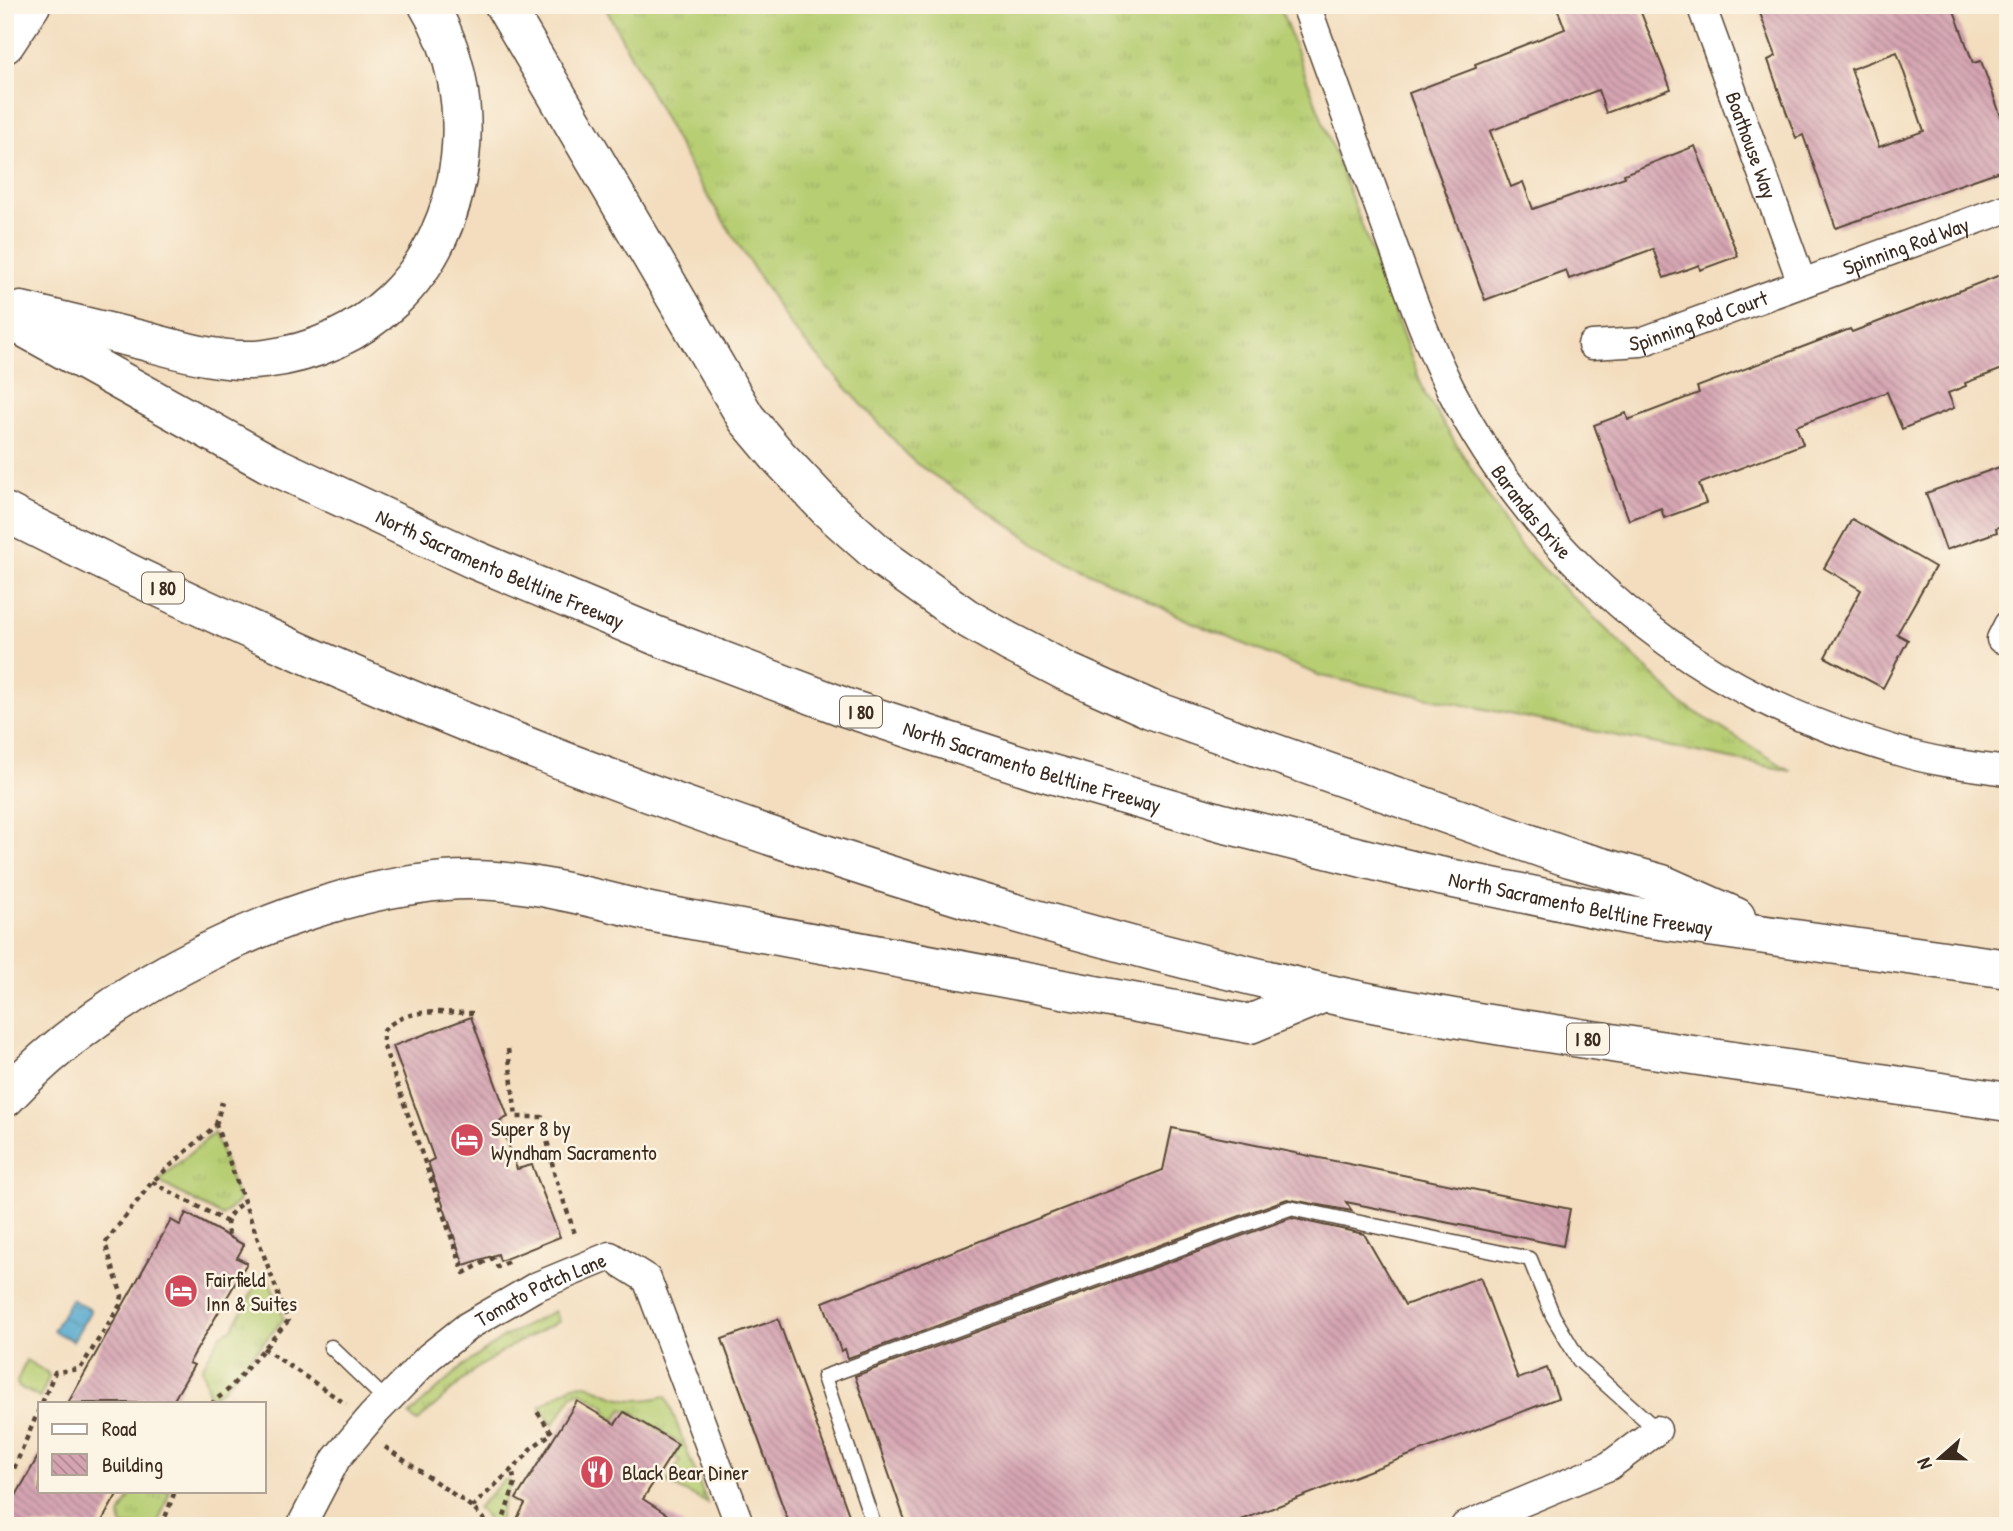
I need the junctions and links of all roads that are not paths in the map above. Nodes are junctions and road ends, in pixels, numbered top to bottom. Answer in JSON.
{"nodes":[{"id":1,"x":31,"y":5,"type":"edge"},
{"id":2,"x":428,"y":5,"type":"edge"},
{"id":3,"x":504,"y":5,"type":"edge"},
{"id":4,"x":1306,"y":5,"type":"edge"},
{"id":5,"x":1701,"y":5,"type":"edge"},
{"id":6,"x":5,"y":44,"type":"edge"},
{"id":7,"x":2008,"y":208,"type":"edge"},
{"id":8,"x":1802,"y":284,"type":"junction"},
{"id":9,"x":5,"y":308,"type":"edge"},
{"id":10,"x":5,"y":317,"type":"edge"},
{"id":11,"x":1592,"y":345,"type":"dead end"},
{"id":12,"x":6,"y":513,"type":"edge"},
{"id":13,"x":2008,"y":771,"type":"edge"},
{"id":14,"x":1777,"y":936,"type":"junction"},
{"id":15,"x":2008,"y":969,"type":"edge"},
{"id":16,"x":1324,"y":993,"type":"junction"},
{"id":17,"x":5,"y":1098,"type":"edge"},
{"id":18,"x":2008,"y":1102,"type":"edge"},
{"id":19,"x":331,"y":1347,"type":"dead end"},
{"id":20,"x":386,"y":1400,"type":"junction"},
{"id":21,"x":1657,"y":1430,"type":"joint"},
{"id":22,"x":301,"y":1526,"type":"edge"},
{"id":23,"x":740,"y":1526,"type":"edge"},
{"id":24,"x":874,"y":1526,"type":"edge"},
{"id":25,"x":1465,"y":1526,"type":"edge"}],
"edges":[{"from":1,"to":6,"type":"highway"},
{"from":2,"to":9,"type":"highway"},
{"from":3,"to":14,"type":"highway"},
{"from":4,"to":13,"type":"street","name":"Barandas Drive"},
{"from":5,"to":8,"type":"street","name":"Boathouse Way"},
{"from":7,"to":8,"type":"street","name":"Spinning Rod Way"},
{"from":8,"to":11,"type":"street","name":"Spinning Rod Court"},
{"from":10,"to":14,"type":"highway","name":"North Sacramento Beltline Freeway","number":"I 80"},
{"from":12,"to":16,"type":"highway","number":"I 80"},
{"from":14,"to":15,"type":"highway","name":"North Sacramento Beltline Freeway","number":"I 80"},
{"from":16,"to":17,"type":"highway"},
{"from":16,"to":18,"type":"highway","number":"I 80"},
{"from":19,"to":20,"type":"lane"},
{"from":20,"to":22,"type":"street","name":"Tomato Patch Lane"},
{"from":20,"to":23,"type":"street","name":"Tomato Patch Lane"},
{"from":21,"to":24,"type":"lane"},
{"from":21,"to":25,"type":"street"}]}
